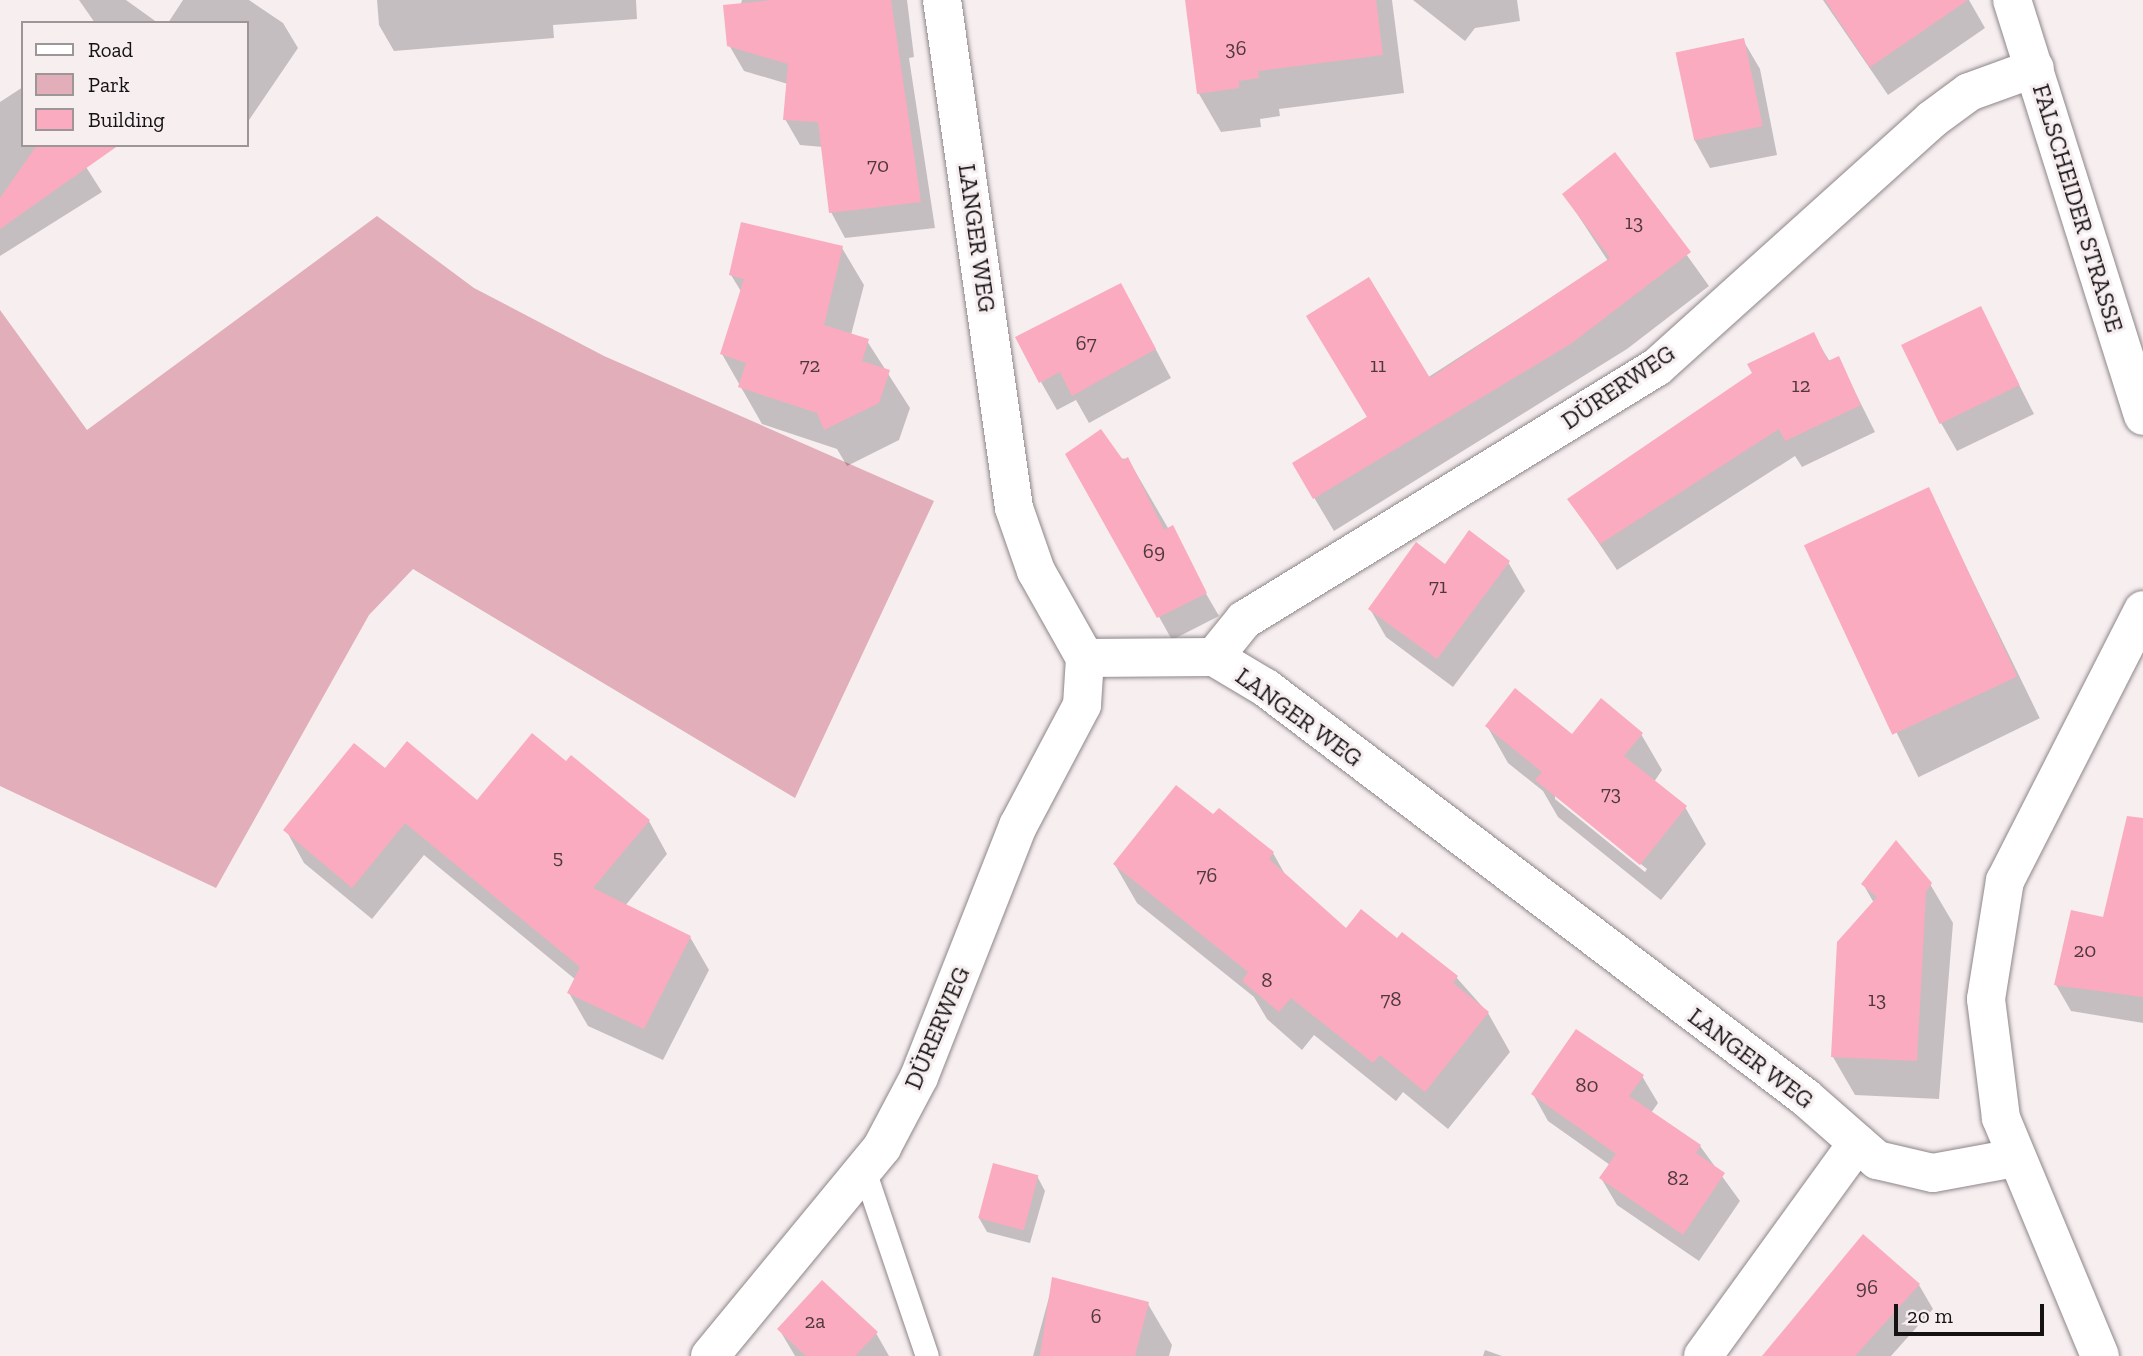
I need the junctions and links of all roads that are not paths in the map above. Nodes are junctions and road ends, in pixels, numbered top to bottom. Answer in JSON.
{"nodes":[{"id":1,"x":942,"y":0,"type":"edge"},
{"id":2,"x":2020,"y":1,"type":"edge"},
{"id":3,"x":2035,"y":68,"type":"junction"},
{"id":4,"x":2143,"y":416,"type":"edge"},
{"id":5,"x":2143,"y":610,"type":"edge"},
{"id":6,"x":1214,"y":657,"type":"junction"},
{"id":7,"x":1085,"y":658,"type":"junction"},
{"id":8,"x":1857,"y":1143,"type":"junction"},
{"id":9,"x":2015,"y":1158,"type":"junction"},
{"id":10,"x":865,"y":1172,"type":"junction"},
{"id":11,"x":710,"y":1356,"type":"edge"},
{"id":12,"x":928,"y":1356,"type":"edge"},
{"id":13,"x":1703,"y":1356,"type":"edge"},
{"id":14,"x":2100,"y":1356,"type":"edge"}],
"edges":[{"from":1,"to":7,"type":"street","name":"LANGER WEG"},
{"from":2,"to":3,"type":"street","name":"FALSCHEIDER STRASSE"},
{"from":3,"to":4,"type":"street","name":"FALSCHEIDER STRASSE"},
{"from":3,"to":6,"type":"street","name":"DÜRERWEG"},
{"from":5,"to":9,"type":"street"},
{"from":6,"to":7,"type":"street","name":"LANGER WEG"},
{"from":6,"to":8,"type":"street","name":"LANGER WEG"},
{"from":7,"to":10,"type":"street","name":"DÜRERWEG"},
{"from":8,"to":9,"type":"street","name":"LANGER WEG"},
{"from":8,"to":13,"type":"street"},
{"from":9,"to":14,"type":"street"},
{"from":10,"to":11,"type":"street","name":"DÜRERWEG"},
{"from":10,"to":12,"type":"lane"}]}
